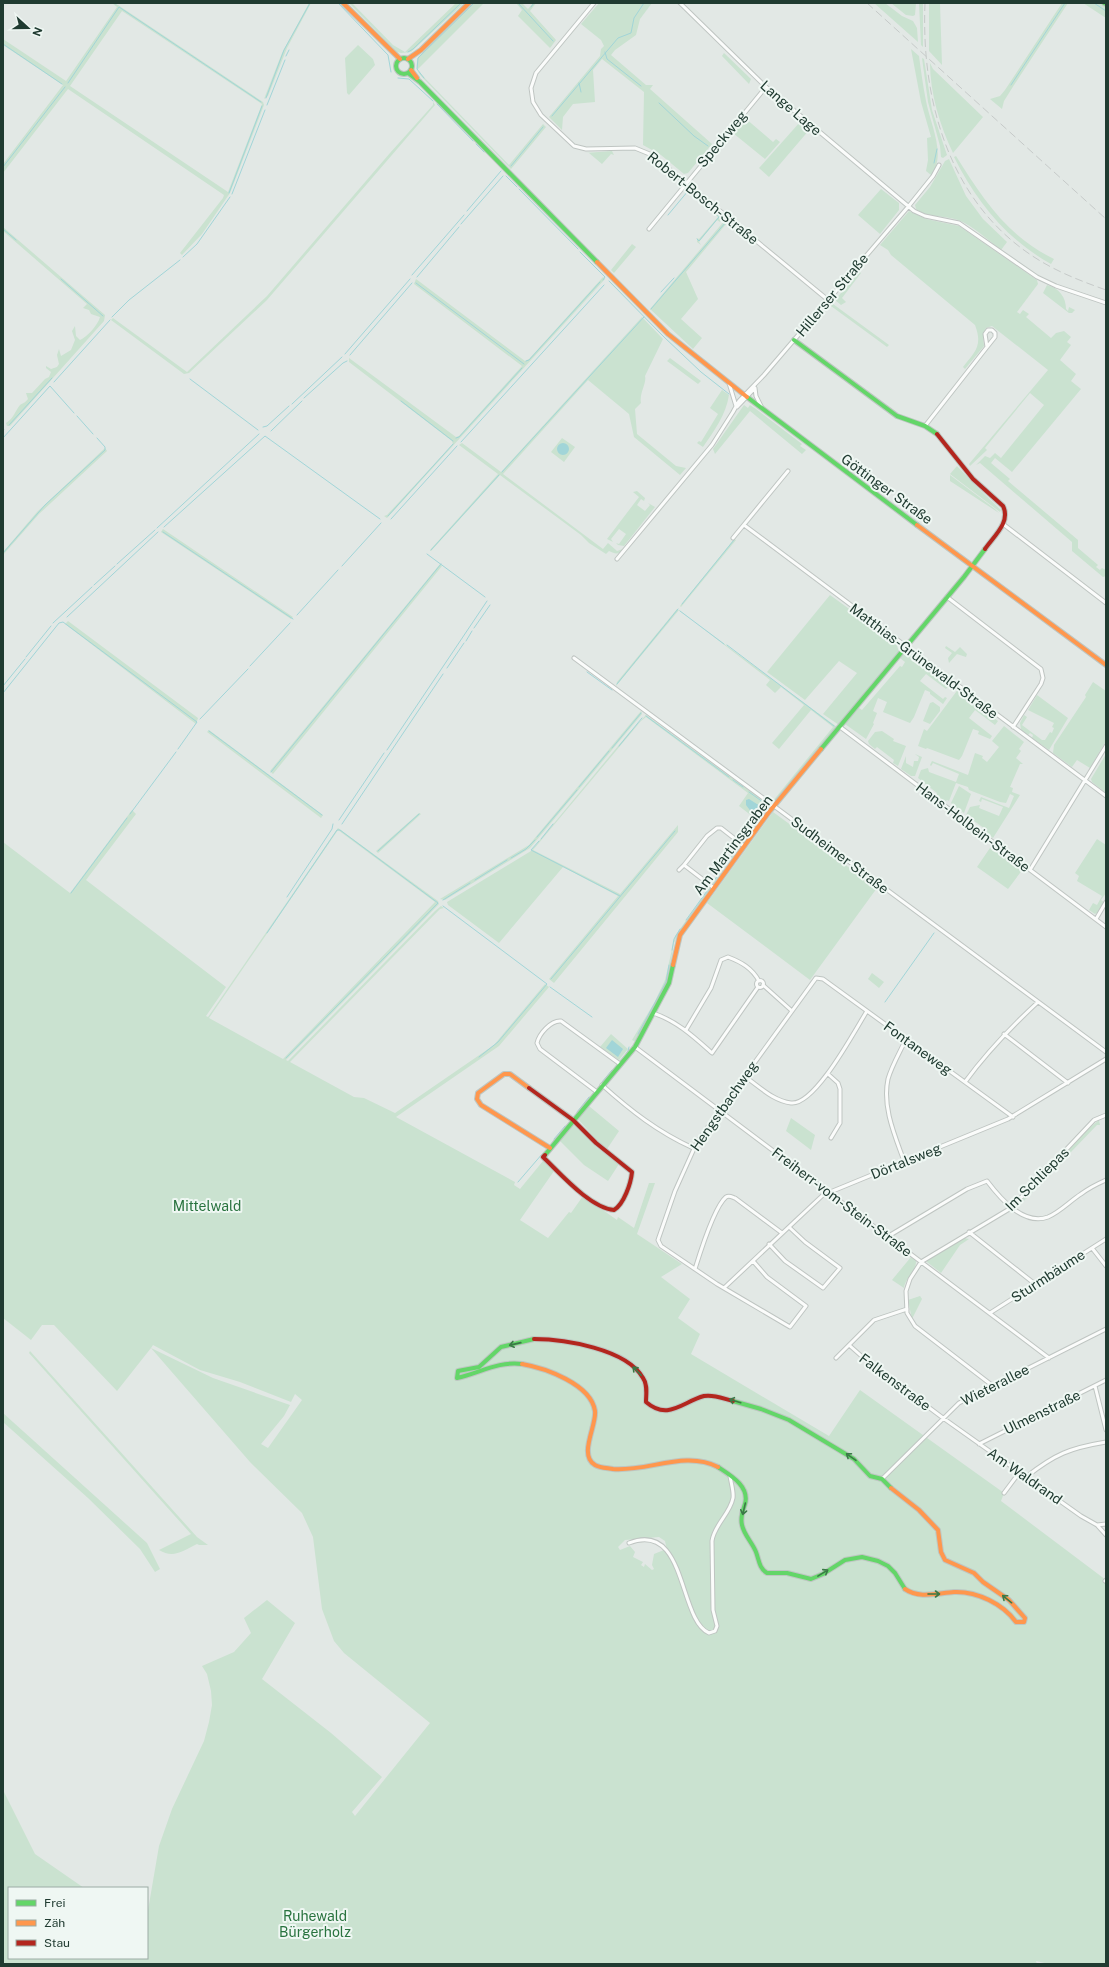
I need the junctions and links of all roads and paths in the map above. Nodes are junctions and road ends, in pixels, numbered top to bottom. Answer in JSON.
{"nodes":[{"id":1,"x":343,"y":3,"type":"edge"},
{"id":2,"x":469,"y":3,"type":"edge"},
{"id":3,"x":594,"y":3,"type":"edge"},
{"id":4,"x":680,"y":3,"type":"edge"},
{"id":5,"x":399,"y":60,"type":"junction"},
{"id":6,"x":410,"y":60,"type":"junction"},
{"id":7,"x":410,"y":71,"type":"junction"},
{"id":8,"x":766,"y":87,"type":"junction"},
{"id":9,"x":939,"y":166,"type":"dead end"},
{"id":10,"x":686,"y":182,"type":"junction"},
{"id":11,"x":908,"y":207,"type":"junction"},
{"id":12,"x":649,"y":229,"type":"dead end"},
{"id":13,"x":828,"y":300,"type":"junction"},
{"id":14,"x":1106,"y":302,"type":"edge"},
{"id":15,"x":794,"y":340,"type":"junction"},
{"id":16,"x":988,"y":347,"type":"junction"},
{"id":17,"x":729,"y":383,"type":"junction"},
{"id":18,"x":757,"y":383,"type":"junction"},
{"id":19,"x":755,"y":388,"type":"junction"},
{"id":20,"x":746,"y":396,"type":"junction"},
{"id":21,"x":736,"y":406,"type":"junction"},
{"id":22,"x":762,"y":407,"type":"junction"},
{"id":23,"x":733,"y":412,"type":"junction"},
{"id":24,"x":925,"y":426,"type":"junction"},
{"id":25,"x":788,"y":471,"type":"dead end"},
{"id":26,"x":1003,"y":524,"type":"junction"},
{"id":27,"x":744,"y":525,"type":"junction"},
{"id":28,"x":733,"y":538,"type":"dead end"},
{"id":29,"x":617,"y":559,"type":"dead end"},
{"id":30,"x":972,"y":565,"type":"junction"},
{"id":31,"x":947,"y":597,"type":"junction"},
{"id":32,"x":1106,"y":603,"type":"edge"},
{"id":33,"x":906,"y":647,"type":"junction"},
{"id":34,"x":574,"y":658,"type":"dead end"},
{"id":35,"x":1106,"y":665,"type":"edge"},
{"id":36,"x":840,"y":727,"type":"junction"},
{"id":37,"x":1013,"y":727,"type":"junction"},
{"id":38,"x":1106,"y":746,"type":"edge"},
{"id":39,"x":1085,"y":781,"type":"junction"},
{"id":40,"x":1106,"y":796,"type":"edge"},
{"id":41,"x":775,"y":807,"type":"junction"},
{"id":42,"x":744,"y":846,"type":"junction"},
{"id":43,"x":684,"y":865,"type":"junction"},
{"id":44,"x":679,"y":870,"type":"dead end"},
{"id":45,"x":1030,"y":870,"type":"junction"},
{"id":46,"x":714,"y":888,"type":"junction"},
{"id":47,"x":1106,"y":902,"type":"edge"},
{"id":48,"x":1096,"y":920,"type":"junction"},
{"id":49,"x":1106,"y":927,"type":"edge"},
{"id":50,"x":823,"y":979,"type":"joint"},
{"id":51,"x":759,"y":981,"type":"junction"},
{"id":52,"x":763,"y":985,"type":"junction"},
{"id":53,"x":758,"y":987,"type":"junction"},
{"id":54,"x":1038,"y":1002,"type":"junction"},
{"id":55,"x":792,"y":1011,"type":"junction"},
{"id":56,"x":867,"y":1011,"type":"junction"},
{"id":57,"x":653,"y":1013,"type":"junction"},
{"id":58,"x":686,"y":1030,"type":"junction"},
{"id":59,"x":1004,"y":1034,"type":"junction"},
{"id":60,"x":906,"y":1039,"type":"junction"},
{"id":61,"x":635,"y":1047,"type":"junction"},
{"id":62,"x":1106,"y":1052,"type":"edge"},
{"id":63,"x":1106,"y":1059,"type":"edge"},
{"id":64,"x":620,"y":1064,"type":"junction"},
{"id":65,"x":828,"y":1074,"type":"junction"},
{"id":66,"x":744,"y":1076,"type":"junction"},
{"id":67,"x":965,"y":1082,"type":"junction"},
{"id":68,"x":1068,"y":1083,"type":"junction"},
{"id":69,"x":602,"y":1085,"type":"junction"},
{"id":70,"x":597,"y":1092,"type":"junction"},
{"id":71,"x":719,"y":1110,"type":"junction"},
{"id":72,"x":1106,"y":1115,"type":"edge"},
{"id":73,"x":1013,"y":1117,"type":"junction"},
{"id":74,"x":573,"y":1120,"type":"junction"},
{"id":75,"x":831,"y":1138,"type":"dead end"},
{"id":76,"x":550,"y":1148,"type":"junction"},
{"id":77,"x":693,"y":1148,"type":"junction"},
{"id":78,"x":904,"y":1161,"type":"junction"},
{"id":79,"x":1106,"y":1180,"type":"edge"},
{"id":80,"x":828,"y":1192,"type":"junction"},
{"id":81,"x":1011,"y":1208,"type":"junction"},
{"id":82,"x":789,"y":1227,"type":"junction"},
{"id":83,"x":969,"y":1232,"type":"junction"},
{"id":84,"x":782,"y":1233,"type":"junction"},
{"id":85,"x":888,"y":1237,"type":"junction"},
{"id":86,"x":1106,"y":1239,"type":"edge"},
{"id":87,"x":770,"y":1244,"type":"junction"},
{"id":88,"x":1092,"y":1248,"type":"junction"},
{"id":89,"x":753,"y":1262,"type":"junction"},
{"id":90,"x":922,"y":1262,"type":"junction"},
{"id":91,"x":1106,"y":1266,"type":"edge"},
{"id":92,"x":695,"y":1268,"type":"junction"},
{"id":93,"x":1035,"y":1284,"type":"junction"},
{"id":94,"x":725,"y":1287,"type":"junction"},
{"id":95,"x":907,"y":1309,"type":"junction"},
{"id":96,"x":990,"y":1313,"type":"junction"},
{"id":97,"x":1106,"y":1329,"type":"edge"},
{"id":98,"x":849,"y":1345,"type":"junction"},
{"id":99,"x":836,"y":1358,"type":"dead end"},
{"id":100,"x":1049,"y":1358,"type":"junction"},
{"id":101,"x":1106,"y":1380,"type":"edge"},
{"id":102,"x":993,"y":1386,"type":"junction"},
{"id":103,"x":1095,"y":1386,"type":"junction"},
{"id":104,"x":943,"y":1418,"type":"junction"},
{"id":105,"x":1106,"y":1430,"type":"edge"},
{"id":106,"x":1106,"y":1442,"type":"edge"},
{"id":107,"x":979,"y":1444,"type":"junction"},
{"id":108,"x":1019,"y":1473,"type":"junction"},
{"id":109,"x":730,"y":1476,"type":"junction"},
{"id":110,"x":1026,"y":1477,"type":"junction"},
{"id":111,"x":882,"y":1479,"type":"junction"},
{"id":112,"x":1004,"y":1493,"type":"dead end"},
{"id":113,"x":1106,"y":1524,"type":"edge"},
{"id":114,"x":1097,"y":1525,"type":"junction"},
{"id":115,"x":1106,"y":1535,"type":"edge"},
{"id":116,"x":629,"y":1543,"type":"dead end"}],
"edges":[{"from":1,"to":5,"type":"street"},
{"from":2,"to":6,"type":"street"},
{"from":3,"to":10,"type":"street","name":"Robert-Bosch-Straße"},
{"from":4,"to":8,"type":"street","name":"Lange Lage"},
{"from":5,"to":6,"type":"street"},
{"from":5,"to":7,"type":"street"},
{"from":6,"to":7,"type":"street"},
{"from":7,"to":17,"type":"street","name":"Göttinger Straße"},
{"from":8,"to":10,"type":"street","name":"Speckweg"},
{"from":8,"to":11,"type":"street","name":"Lange Lage"},
{"from":9,"to":11,"type":"street","name":"Hillerser Straße"},
{"from":10,"to":12,"type":"street","name":"Speckweg"},
{"from":10,"to":13,"type":"street","name":"Robert-Bosch-Straße"},
{"from":11,"to":13,"type":"street","name":"Hillerser Straße"},
{"from":11,"to":14,"type":"street","name":"Lange Lage"},
{"from":13,"to":15,"type":"street","name":"Hillerser Straße"},
{"from":15,"to":18,"type":"street","name":"Hillerser Straße"},
{"from":15,"to":24,"type":"street"},
{"from":16,"to":16,"type":"street"},
{"from":16,"to":24,"type":"street"},
{"from":17,"to":20,"type":"street","name":"Göttinger Straße"},
{"from":17,"to":21,"type":"street"},
{"from":18,"to":19,"type":"street","name":"Hillerser Straße"},
{"from":18,"to":20,"type":"street","name":"Hillerser Straße"},
{"from":19,"to":20,"type":"street","name":"Hillerser Straße"},
{"from":19,"to":22,"type":"street"},
{"from":20,"to":21,"type":"street"},
{"from":20,"to":22,"type":"street","name":"Göttinger Straße"},
{"from":20,"to":23,"type":"street"},
{"from":21,"to":23,"type":"street"},
{"from":22,"to":30,"type":"street","name":"Göttinger Straße"},
{"from":23,"to":29,"type":"street"},
{"from":24,"to":26,"type":"street"},
{"from":25,"to":27,"type":"street"},
{"from":26,"to":30,"type":"street","name":"Am Martinsgraben"},
{"from":26,"to":32,"type":"street"},
{"from":27,"to":28,"type":"street"},
{"from":27,"to":33,"type":"street","name":"Matthias-Grünewald-Straße"},
{"from":30,"to":31,"type":"street","name":"Am Martinsgraben"},
{"from":30,"to":35,"type":"street","name":"Göttinger Straße"},
{"from":31,"to":33,"type":"street","name":"Am Martinsgraben"},
{"from":31,"to":37,"type":"street"},
{"from":33,"to":36,"type":"street","name":"Am Martinsgraben"},
{"from":33,"to":37,"type":"street","name":"Matthias-Grünewald-Straße"},
{"from":34,"to":41,"type":"street","name":"Sudheimer Straße"},
{"from":36,"to":41,"type":"street","name":"Am Martinsgraben"},
{"from":36,"to":45,"type":"street","name":"Hans-Holbein-Straße"},
{"from":37,"to":39,"type":"street","name":"Matthias-Grünewald-Straße"},
{"from":38,"to":39,"type":"street"},
{"from":39,"to":40,"type":"street","name":"Matthias-Grünewald-Straße"},
{"from":39,"to":45,"type":"street"},
{"from":41,"to":42,"type":"street","name":"Am Martinsgraben"},
{"from":41,"to":54,"type":"street","name":"Sudheimer Straße"},
{"from":42,"to":43,"type":"street"},
{"from":42,"to":46,"type":"street","name":"Am Martinsgraben"},
{"from":43,"to":44,"type":"street"},
{"from":43,"to":46,"type":"street"},
{"from":45,"to":48,"type":"street","name":"Hans-Holbein-Straße"},
{"from":46,"to":57,"type":"street","name":"Am Martinsgraben"},
{"from":47,"to":48,"type":"street"},
{"from":48,"to":49,"type":"street","name":"Hans-Holbein-Straße"},
{"from":50,"to":55,"type":"street","name":"Hengstbachweg"},
{"from":50,"to":56,"type":"street","name":"Fontaneweg"},
{"from":51,"to":52,"type":"street"},
{"from":51,"to":53,"type":"street"},
{"from":51,"to":58,"type":"street"},
{"from":52,"to":53,"type":"street"},
{"from":52,"to":55,"type":"street"},
{"from":53,"to":58,"type":"street"},
{"from":54,"to":59,"type":"street"},
{"from":54,"to":62,"type":"street","name":"Sudheimer Straße"},
{"from":55,"to":66,"type":"street","name":"Hengstbachweg"},
{"from":56,"to":60,"type":"street","name":"Fontaneweg"},
{"from":56,"to":65,"type":"street"},
{"from":57,"to":58,"type":"street"},
{"from":57,"to":61,"type":"street","name":"Am Martinsgraben"},
{"from":59,"to":67,"type":"street"},
{"from":59,"to":68,"type":"street"},
{"from":60,"to":67,"type":"street","name":"Fontaneweg"},
{"from":60,"to":78,"type":"street"},
{"from":61,"to":64,"type":"street","name":"Am Martinsgraben"},
{"from":61,"to":71,"type":"street","name":"Freiherr-vom-Stein-Straße"},
{"from":63,"to":68,"type":"street","name":"Dörtalsweg"},
{"from":64,"to":69,"type":"street","name":"Am Martinsgraben"},
{"from":64,"to":70,"type":"street"},
{"from":65,"to":66,"type":"street"},
{"from":65,"to":75,"type":"street"},
{"from":66,"to":71,"type":"street","name":"Hengstbachweg"},
{"from":67,"to":73,"type":"street","name":"Fontaneweg"},
{"from":68,"to":73,"type":"street","name":"Dörtalsweg"},
{"from":69,"to":70,"type":"street","name":"Am Martinsgraben"},
{"from":69,"to":77,"type":"street"},
{"from":70,"to":74,"type":"street","name":"Am Martinsgraben"},
{"from":71,"to":77,"type":"street","name":"Hengstbachweg"},
{"from":71,"to":80,"type":"street","name":"Freiherr-vom-Stein-Straße"},
{"from":72,"to":81,"type":"street","name":"Im Schliepas"},
{"from":73,"to":78,"type":"street","name":"Dörtalsweg"},
{"from":74,"to":76,"type":"street","name":"Am Martinsgraben"},
{"from":74,"to":76,"type":"street"},
{"from":74,"to":76,"type":"street","name":"Am Martinsgraben"},
{"from":77,"to":92,"type":"street","name":"Hengstbachweg"},
{"from":78,"to":80,"type":"street","name":"Dörtalsweg"},
{"from":79,"to":81,"type":"street"},
{"from":80,"to":82,"type":"street","name":"Dörtalsweg"},
{"from":80,"to":85,"type":"street","name":"Freiherr-vom-Stein-Straße"},
{"from":81,"to":83,"type":"street","name":"Im Schliepas"},
{"from":81,"to":85,"type":"street"},
{"from":82,"to":84,"type":"street","name":"Dörtalsweg"},
{"from":82,"to":87,"type":"street"},
{"from":83,"to":90,"type":"street","name":"Im Schliepas"},
{"from":83,"to":93,"type":"street"},
{"from":84,"to":87,"type":"street","name":"Dörtalsweg"},
{"from":84,"to":92,"type":"street"},
{"from":85,"to":90,"type":"street","name":"Freiherr-vom-Stein-Straße"},
{"from":86,"to":88,"type":"street","name":"Sturmbäume"},
{"from":87,"to":89,"type":"street","name":"Dörtalsweg"},
{"from":88,"to":91,"type":"street"},
{"from":88,"to":93,"type":"street","name":"Sturmbäume"},
{"from":89,"to":94,"type":"street","name":"Dörtalsweg"},
{"from":89,"to":94,"type":"street"},
{"from":90,"to":95,"type":"street"},
{"from":90,"to":96,"type":"street","name":"Freiherr-vom-Stein-Straße"},
{"from":92,"to":94,"type":"street"},
{"from":93,"to":96,"type":"street","name":"Sturmbäume"},
{"from":95,"to":98,"type":"street"},
{"from":95,"to":102,"type":"street"},
{"from":96,"to":100,"type":"street","name":"Freiherr-vom-Stein-Straße"},
{"from":97,"to":100,"type":"street","name":"Wieterallee"},
{"from":98,"to":99,"type":"street"},
{"from":98,"to":104,"type":"street","name":"Falkenstraße"},
{"from":100,"to":102,"type":"street","name":"Wieterallee"},
{"from":101,"to":103,"type":"street","name":"Ulmenstraße"},
{"from":102,"to":104,"type":"street","name":"Wieterallee"},
{"from":103,"to":105,"type":"street"},
{"from":103,"to":107,"type":"street","name":"Ulmenstraße"},
{"from":104,"to":107,"type":"street","name":"Am Waldrand"},
{"from":104,"to":111,"type":"street","name":"Wieterallee"},
{"from":106,"to":110,"type":"street"},
{"from":107,"to":108,"type":"street","name":"Am Waldrand"},
{"from":108,"to":110,"type":"street","name":"Am Waldrand"},
{"from":108,"to":112,"type":"street"},
{"from":109,"to":111,"type":"street","one_way":true},
{"from":111,"to":109,"type":"street","one_way":true},
{"from":109,"to":116,"type":"street"},
{"from":110,"to":114,"type":"street","name":"Am Waldrand"},
{"from":113,"to":114,"type":"street"},
{"from":114,"to":115,"type":"street","name":"Am Waldrand"}]}
